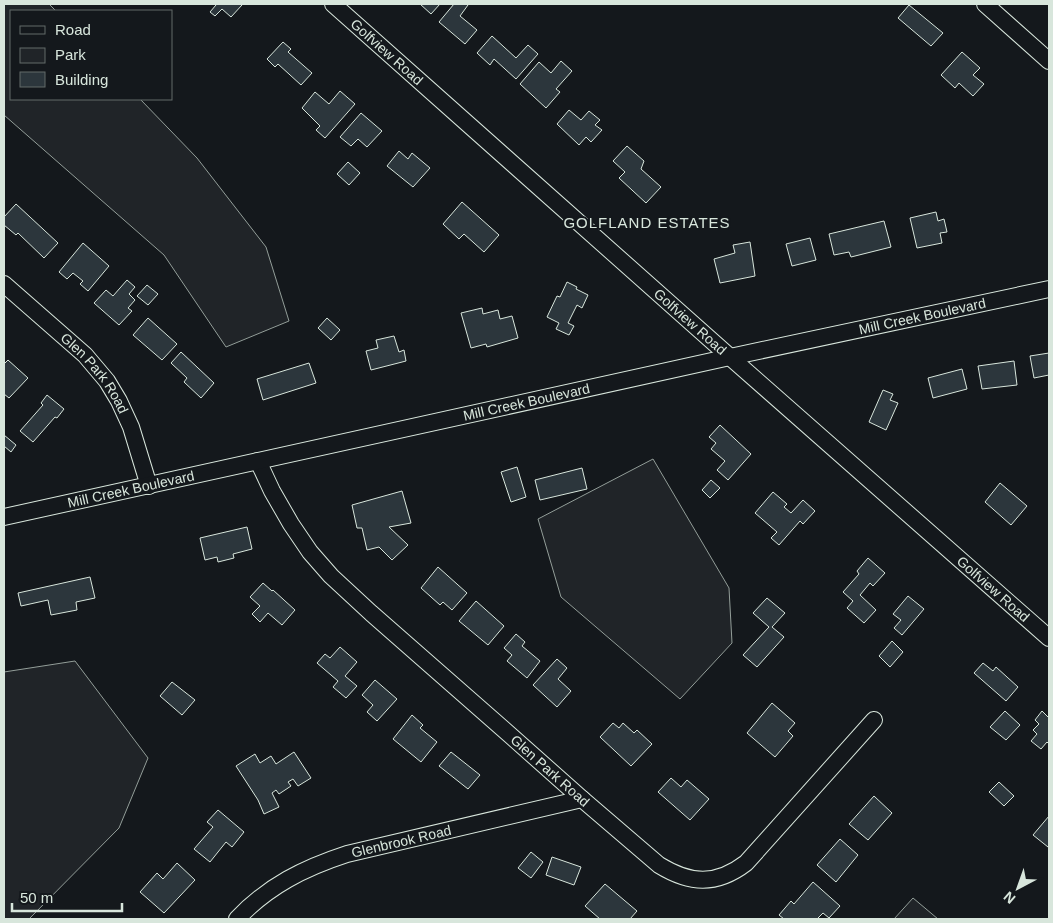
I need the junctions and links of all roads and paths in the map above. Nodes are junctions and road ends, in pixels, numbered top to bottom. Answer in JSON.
{"nodes":[{"id":1,"x":333,"y":4,"type":"edge"},
{"id":2,"x":985,"y":4,"type":"edge"},
{"id":3,"x":1049,"y":61,"type":"edge"},
{"id":4,"x":4,"y":284,"type":"edge"},
{"id":5,"x":1049,"y":289,"type":"edge"},
{"id":6,"x":730,"y":357,"type":"junction"},
{"id":7,"x":258,"y":461,"type":"junction"},
{"id":8,"x":149,"y":486,"type":"junction"},
{"id":9,"x":4,"y":517,"type":"edge"},
{"id":10,"x":1049,"y":638,"type":"edge"},
{"id":11,"x":874,"y":720,"type":"dead end"},
{"id":12,"x":582,"y":799,"type":"junction"},
{"id":13,"x":237,"y":919,"type":"edge"}],
"edges":[{"from":1,"to":6,"type":"street","name":"Golfview Road"},
{"from":2,"to":3,"type":"street"},
{"from":4,"to":8,"type":"street","name":"Glen Park Road"},
{"from":5,"to":6,"type":"street","name":"Mill Creek Boulevard"},
{"from":6,"to":7,"type":"street","name":"Mill Creek Boulevard"},
{"from":6,"to":10,"type":"street","name":"Golfview Road"},
{"from":7,"to":8,"type":"street","name":"Mill Creek Boulevard"},
{"from":7,"to":12,"type":"street","name":"Glen Park Road"},
{"from":8,"to":9,"type":"street","name":"Mill Creek Boulevard"},
{"from":11,"to":12,"type":"street","name":"Glen Park Road"},
{"from":12,"to":13,"type":"street","name":"Glenbrook Road"}]}
